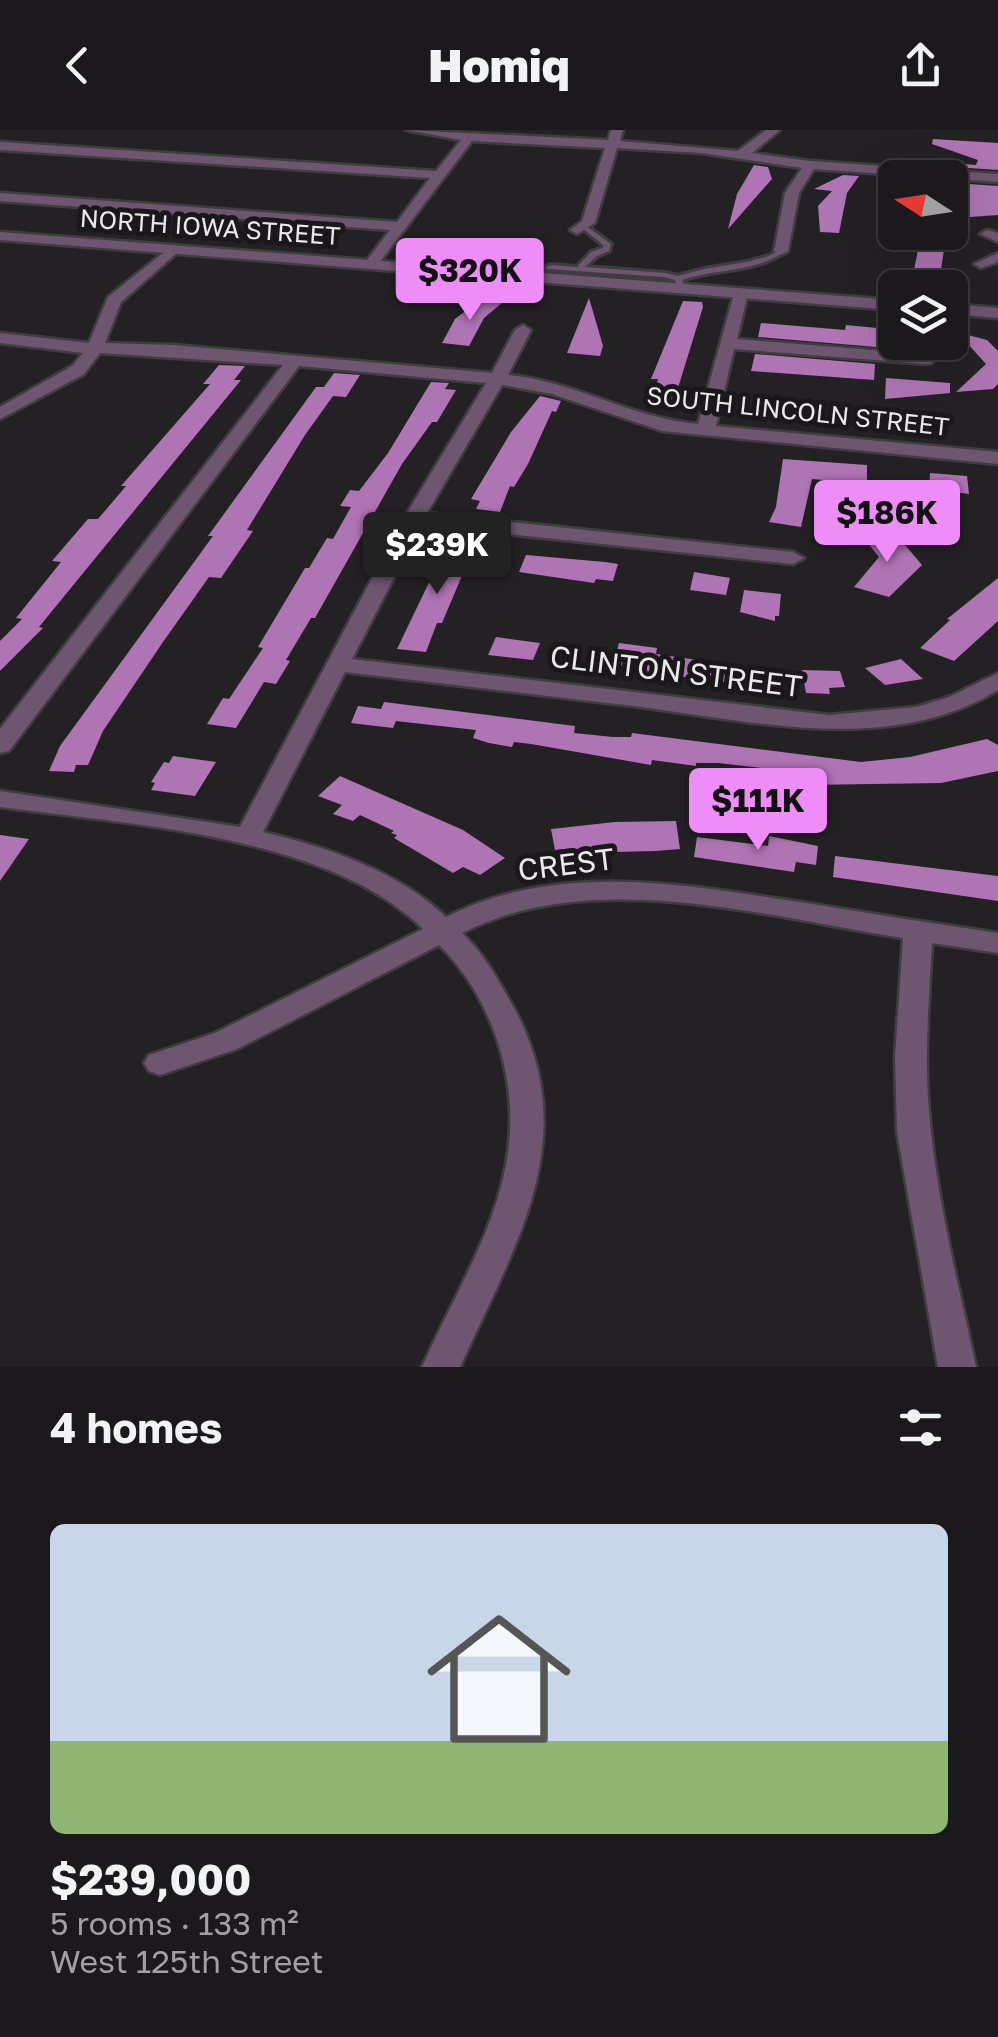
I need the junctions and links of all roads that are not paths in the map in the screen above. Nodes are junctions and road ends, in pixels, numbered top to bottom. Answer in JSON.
{"nodes":[{"id":1,"x":24,"y":130,"type":"edge"},
{"id":2,"x":412,"y":130,"type":"edge"},
{"id":3,"x":774,"y":130,"type":"edge"},
{"id":4,"x":469,"y":137,"type":"junction"},
{"id":5,"x":614,"y":137,"type":"edge"},
{"id":6,"x":0,"y":146,"type":"edge"},
{"id":7,"x":742,"y":154,"type":"junction"},
{"id":8,"x":810,"y":166,"type":"junction"},
{"id":9,"x":441,"y":175,"type":"junction"},
{"id":10,"x":998,"y":178,"type":"edge"},
{"id":11,"x":0,"y":196,"type":"edge"},
{"id":12,"x":400,"y":226,"type":"junction"},
{"id":13,"x":580,"y":228,"type":"joint"},
{"id":14,"x":0,"y":236,"type":"edge"},
{"id":15,"x":172,"y":249,"type":"junction"},
{"id":16,"x":781,"y":251,"type":"joint"},
{"id":17,"x":998,"y":257,"type":"edge"},
{"id":18,"x":372,"y":264,"type":"junction"},
{"id":19,"x":981,"y":264,"type":"dead end"},
{"id":20,"x":550,"y":267,"type":"dead end"},
{"id":21,"x":579,"y":269,"type":"junction"},
{"id":22,"x":679,"y":284,"type":"junction"},
{"id":23,"x":740,"y":293,"type":"junction"},
{"id":24,"x":878,"y":304,"type":"edge"},
{"id":25,"x":968,"y":311,"type":"edge"},
{"id":26,"x":998,"y":313,"type":"edge"},
{"id":27,"x":523,"y":330,"type":"dead end"},
{"id":28,"x":0,"y":338,"type":"edge"},
{"id":29,"x":726,"y":343,"type":"junction"},
{"id":30,"x":94,"y":348,"type":"junction"},
{"id":31,"x":878,"y":355,"type":"edge"},
{"id":32,"x":294,"y":362,"type":"junction"},
{"id":33,"x":500,"y":379,"type":"junction"},
{"id":34,"x":0,"y":414,"type":"edge"},
{"id":35,"x":705,"y":431,"type":"junction"},
{"id":36,"x":998,"y":458,"type":"edge"},
{"id":37,"x":414,"y":518,"type":"junction"},
{"id":38,"x":792,"y":558,"type":"dead end"},
{"id":39,"x":339,"y":664,"type":"junction"},
{"id":40,"x":996,"y":682,"type":"edge"},
{"id":41,"x":0,"y":746,"type":"edge"},
{"id":42,"x":0,"y":799,"type":"edge"},
{"id":43,"x":248,"y":836,"type":"junction"},
{"id":44,"x":443,"y":930,"type":"junction"},
{"id":45,"x":918,"y":931,"type":"junction"},
{"id":46,"x":998,"y":944,"type":"edge"},
{"id":47,"x":160,"y":1063,"type":"dead end"},
{"id":48,"x":441,"y":1367,"type":"edge"},
{"id":49,"x":957,"y":1367,"type":"edge"}],
"edges":[{"from":1,"to":6,"type":"street"},
{"from":2,"to":4,"type":"street"},
{"from":3,"to":7,"type":"street"},
{"from":4,"to":5,"type":"street"},
{"from":4,"to":9,"type":"street"},
{"from":5,"to":7,"type":"street"},
{"from":5,"to":13,"type":"street"},
{"from":6,"to":9,"type":"street"},
{"from":7,"to":8,"type":"street"},
{"from":8,"to":10,"type":"street"},
{"from":8,"to":16,"type":"street"},
{"from":9,"to":12,"type":"street"},
{"from":11,"to":12,"type":"street"},
{"from":12,"to":18,"type":"street"},
{"from":13,"to":21,"type":"lane"},
{"from":14,"to":15,"type":"street","name":"NORTH IOWA STREET"},
{"from":15,"to":18,"type":"street","name":"NORTH IOWA STREET"},
{"from":15,"to":30,"type":"street"},
{"from":16,"to":22,"type":"lane"},
{"from":17,"to":19,"type":"street"},
{"from":18,"to":22,"type":"street","name":"NORTH IOWA STREET"},
{"from":20,"to":21,"type":"lane"},
{"from":21,"to":22,"type":"lane"},
{"from":22,"to":23,"type":"street","name":"NORTH IOWA STREET"},
{"from":23,"to":24,"type":"street","name":"NORTH IOWA STREET"},
{"from":23,"to":29,"type":"street"},
{"from":25,"to":26,"type":"street"},
{"from":27,"to":33,"type":"street"},
{"from":28,"to":30,"type":"street","name":"SOUTH LINCOLN STREET"},
{"from":29,"to":31,"type":"street"},
{"from":29,"to":35,"type":"street"},
{"from":30,"to":32,"type":"street","name":"SOUTH LINCOLN STREET"},
{"from":30,"to":34,"type":"street"},
{"from":32,"to":33,"type":"street","name":"SOUTH LINCOLN STREET"},
{"from":32,"to":41,"type":"street"},
{"from":33,"to":35,"type":"street","name":"SOUTH LINCOLN STREET"},
{"from":33,"to":37,"type":"street"},
{"from":35,"to":36,"type":"street","name":"SOUTH LINCOLN STREET"},
{"from":37,"to":38,"type":"street"},
{"from":37,"to":39,"type":"street"},
{"from":39,"to":40,"type":"street","name":"CLINTON STREET"},
{"from":39,"to":43,"type":"street"},
{"from":42,"to":43,"type":"street"},
{"from":43,"to":44,"type":"street"},
{"from":44,"to":45,"type":"street","name":"CREST"},
{"from":44,"to":47,"type":"street","name":"CREST"},
{"from":44,"to":48,"type":"street"},
{"from":45,"to":46,"type":"street","name":"CREST"},
{"from":45,"to":49,"type":"street"}]}
